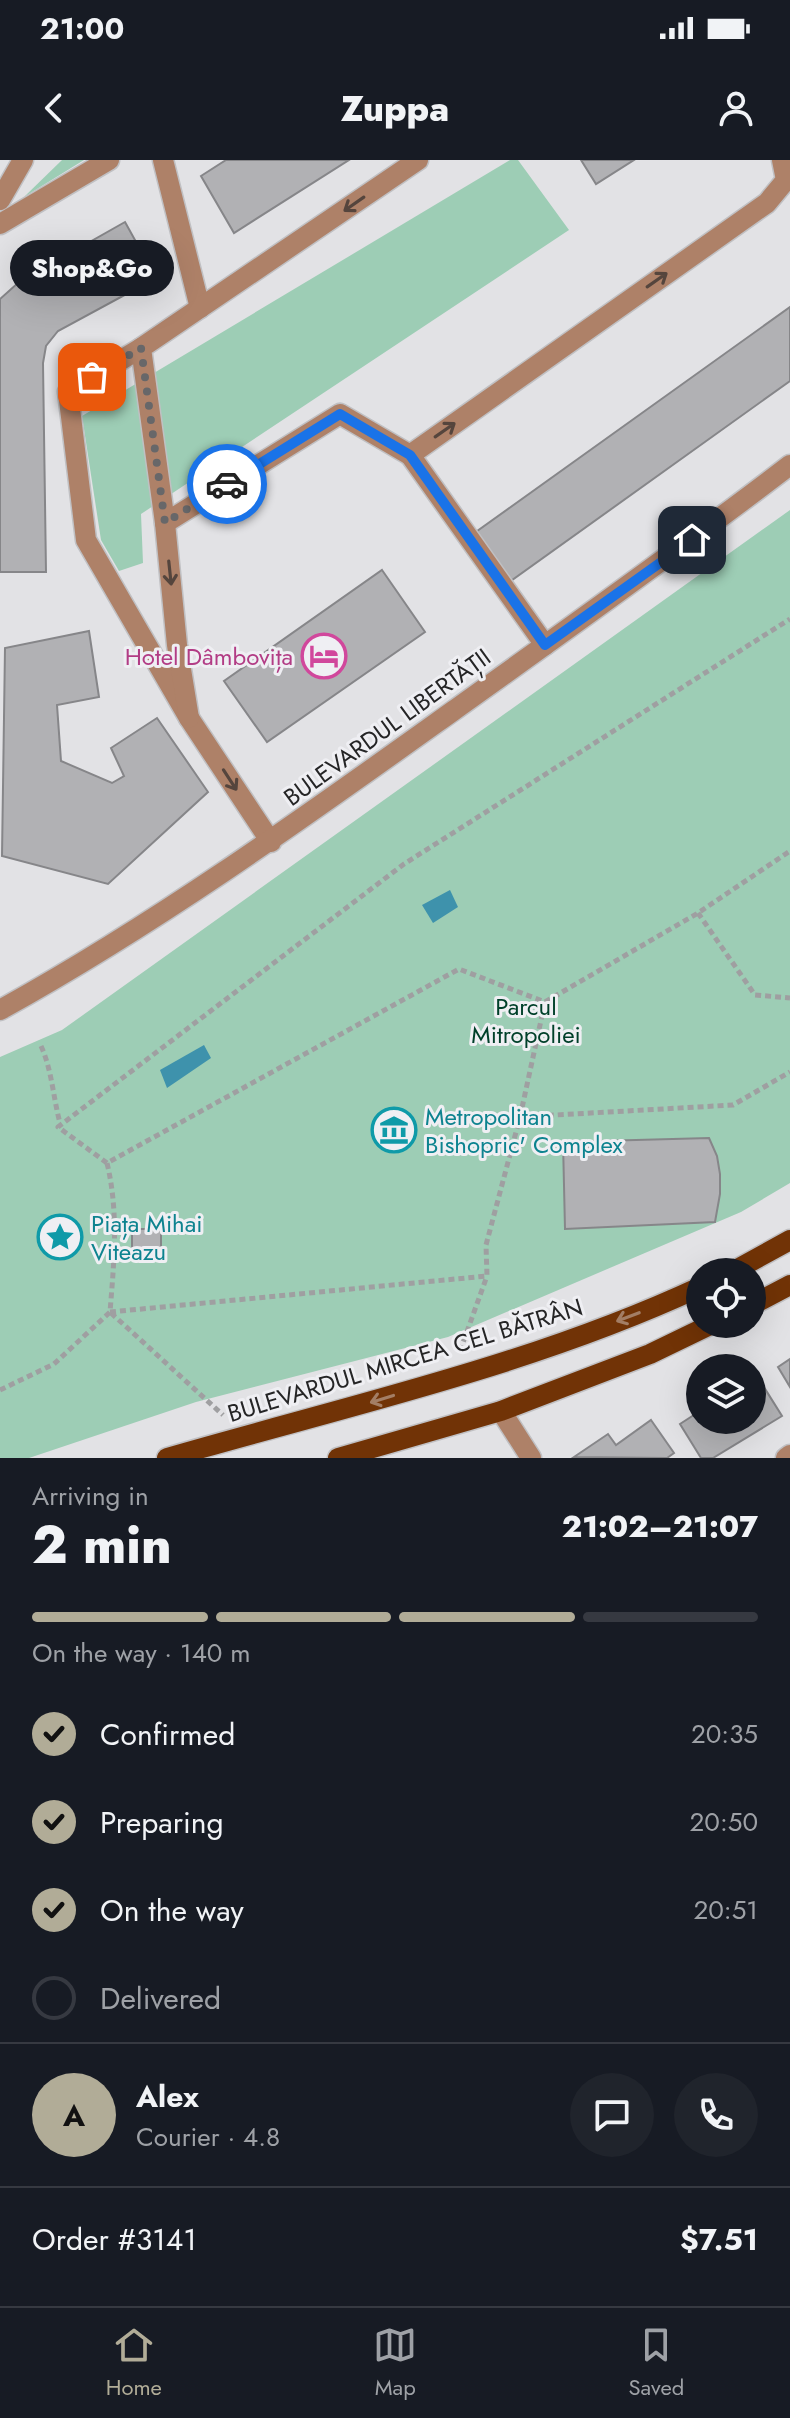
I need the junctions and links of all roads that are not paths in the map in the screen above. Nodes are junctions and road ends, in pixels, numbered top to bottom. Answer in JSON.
{"nodes":[{"id":1,"x":23,"y":160,"type":"edge"},
{"id":2,"x":109,"y":160,"type":"edge"},
{"id":3,"x":163,"y":160,"type":"edge"},
{"id":4,"x":418,"y":160,"type":"edge"},
{"id":5,"x":782,"y":160,"type":"edge"},
{"id":6,"x":0,"y":200,"type":"edge"},
{"id":7,"x":0,"y":224,"type":"edge"},
{"id":8,"x":200,"y":308,"type":"junction"},
{"id":9,"x":141,"y":348,"type":"junction"},
{"id":10,"x":410,"y":455,"type":"junction"},
{"id":11,"x":790,"y":465,"type":"edge"},
{"id":12,"x":165,"y":523,"type":"junction"},
{"id":13,"x":545,"y":645,"type":"junction"},
{"id":14,"x":189,"y":718,"type":"junction"},
{"id":15,"x":271,"y":842,"type":"junction"},
{"id":16,"x":0,"y":1010,"type":"edge"},
{"id":17,"x":790,"y":1240,"type":"edge"},
{"id":18,"x":757,"y":1258,"type":"edge"},
{"id":19,"x":790,"y":1285,"type":"edge"},
{"id":20,"x":686,"y":1293,"type":"edge"},
{"id":21,"x":766,"y":1298,"type":"edge"},
{"id":22,"x":686,"y":1337,"type":"edge"},
{"id":23,"x":501,"y":1411,"type":"junction"},
{"id":24,"x":348,"y":1457,"type":"edge"},
{"id":25,"x":167,"y":1458,"type":"edge"},
{"id":26,"x":531,"y":1458,"type":"edge"}],
"edges":[{"from":1,"to":6,"type":"street"},
{"from":2,"to":7,"type":"street"},
{"from":3,"to":8,"type":"street"},
{"from":4,"to":8,"type":"street","one_way":true},
{"from":10,"to":5,"type":"street","one_way":true},
{"from":8,"to":9,"type":"street"},
{"from":9,"to":12,"type":"street"},
{"from":9,"to":14,"type":"street"},
{"from":10,"to":12,"type":"street"},
{"from":10,"to":13,"type":"street"},
{"from":11,"to":13,"type":"street","name":"BULEVARDUL LIBERTĂȚII"},
{"from":12,"to":14,"type":"street","one_way":true},
{"from":13,"to":15,"type":"street","name":"BULEVARDUL LIBERTĂȚII"},
{"from":14,"to":15,"type":"street","one_way":true},
{"from":15,"to":16,"type":"street","name":"BULEVARDUL LIBERTĂȚII"},
{"from":17,"to":18,"type":"main road"},
{"from":19,"to":21,"type":"main road"},
{"from":20,"to":25,"type":"main road","name":"BULEVARDUL MIRCEA CEL BĂTRÂN","one_way":true},
{"from":22,"to":23,"type":"main road"},
{"from":23,"to":24,"type":"main road"},
{"from":23,"to":26,"type":"street"}]}
